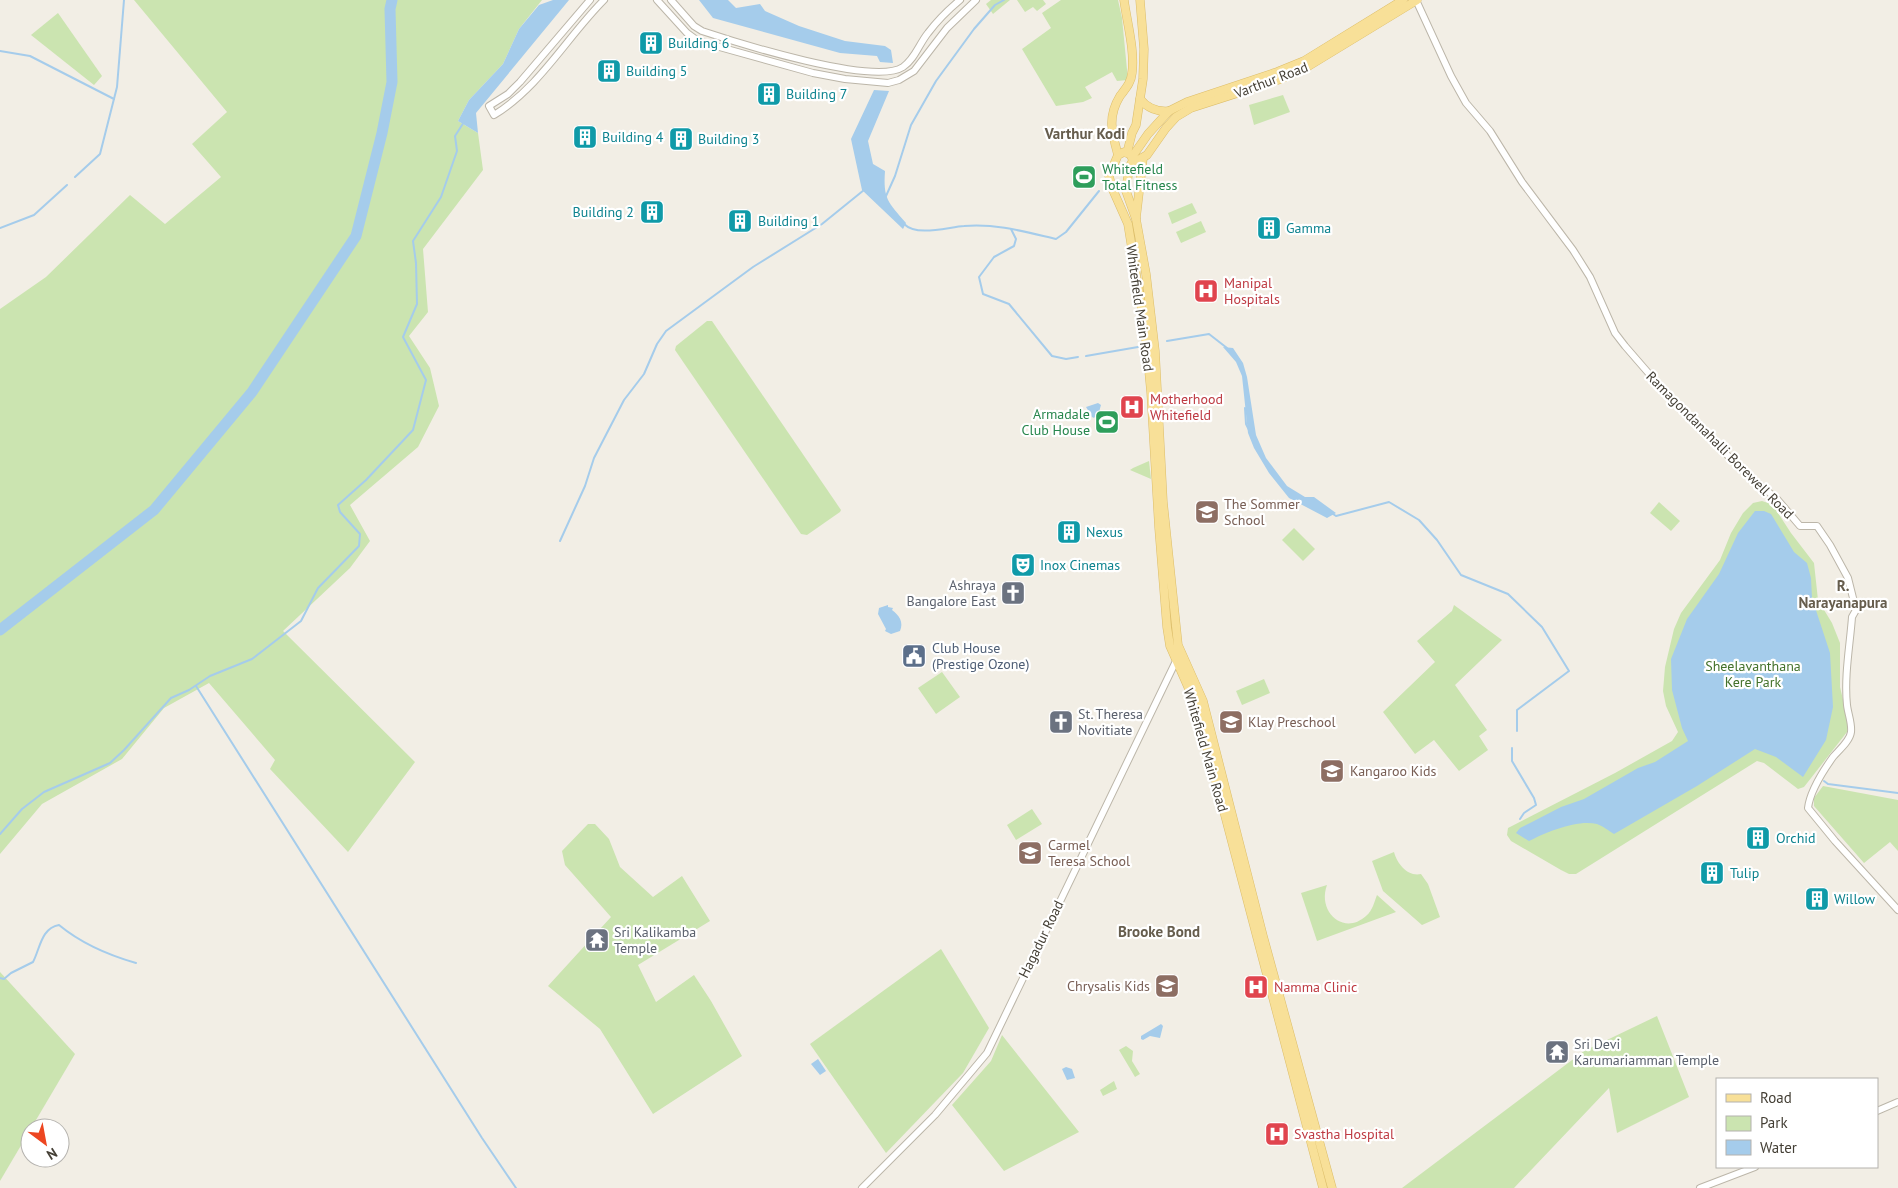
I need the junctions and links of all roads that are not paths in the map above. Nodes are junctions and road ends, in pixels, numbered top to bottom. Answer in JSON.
{"nodes":[{"id":1,"x":590,"y":0,"type":"edge"},
{"id":2,"x":604,"y":0,"type":"edge"},
{"id":3,"x":657,"y":0,"type":"edge"},
{"id":4,"x":671,"y":0,"type":"edge"},
{"id":5,"x":960,"y":0,"type":"edge"},
{"id":6,"x":976,"y":0,"type":"edge"},
{"id":7,"x":1124,"y":0,"type":"edge"},
{"id":8,"x":1140,"y":0,"type":"edge"},
{"id":9,"x":1403,"y":0,"type":"edge"},
{"id":10,"x":1417,"y":0,"type":"edge"},
{"id":11,"x":534,"y":65,"type":"junction"},
{"id":12,"x":845,"y":69,"type":"junction"},
{"id":13,"x":542,"y":72,"type":"junction"},
{"id":14,"x":1132,"y":72,"type":"junction"},
{"id":15,"x":880,"y":73,"type":"junction"},
{"id":16,"x":1143,"y":73,"type":"junction"},
{"id":17,"x":844,"y":79,"type":"junction"},
{"id":18,"x":879,"y":82,"type":"junction"},
{"id":19,"x":1140,"y":99,"type":"junction"},
{"id":20,"x":1169,"y":111,"type":"junction"},
{"id":21,"x":1117,"y":158,"type":"junction"},
{"id":22,"x":1143,"y":158,"type":"junction"},
{"id":23,"x":1130,"y":160,"type":"junction"},
{"id":24,"x":1136,"y":219,"type":"junction"},
{"id":25,"x":1179,"y":659,"type":"junction"},
{"id":26,"x":1898,"y":910,"type":"edge"},
{"id":27,"x":1898,"y":1102,"type":"edge"},
{"id":28,"x":1878,"y":1111,"type":"edge"},
{"id":29,"x":1752,"y":1168,"type":"edge"},
{"id":30,"x":862,"y":1188,"type":"edge"},
{"id":31,"x":1323,"y":1188,"type":"edge"},
{"id":32,"x":1332,"y":1188,"type":"edge"},
{"id":33,"x":1700,"y":1188,"type":"edge"}],
"edges":[{"from":1,"to":11,"type":"street"},
{"from":2,"to":13,"type":"street"},
{"from":3,"to":17,"type":"street"},
{"from":4,"to":12,"type":"street"},
{"from":5,"to":15,"type":"street"},
{"from":6,"to":18,"type":"street"},
{"from":7,"to":14,"type":"main road"},
{"from":8,"to":16,"type":"main road","name":"Whitefield Main Road"},
{"from":9,"to":20,"type":"main road","name":"Varthur Road"},
{"from":10,"to":22,"type":"main road","name":"Varthur Road"},
{"from":10,"to":26,"type":"street","name":"Ramagondanahalli Borewell Road"},
{"from":11,"to":13,"type":"street"},
{"from":11,"to":13,"type":"street"},
{"from":12,"to":15,"type":"street"},
{"from":12,"to":17,"type":"street"},
{"from":14,"to":16,"type":"main road"},
{"from":14,"to":21,"type":"main road"},
{"from":15,"to":18,"type":"street"},
{"from":16,"to":19,"type":"main road","name":"Whitefield Main Road"},
{"from":17,"to":18,"type":"street"},
{"from":19,"to":20,"type":"main road"},
{"from":19,"to":23,"type":"main road","name":"Whitefield Main Road"},
{"from":20,"to":23,"type":"main road","name":"Varthur Road"},
{"from":21,"to":23,"type":"main road"},
{"from":21,"to":23,"type":"main road"},
{"from":21,"to":25,"type":"main road","name":"Whitefield Main Road"},
{"from":22,"to":23,"type":"main road","name":"Varthur Road"},
{"from":22,"to":24,"type":"main road"},
{"from":23,"to":24,"type":"main road","name":"Whitefield Main Road"},
{"from":24,"to":25,"type":"main road","name":"Whitefield Main Road"},
{"from":25,"to":30,"type":"street","name":"Hagadur Road"},
{"from":25,"to":31,"type":"main road","name":"Whitefield Main Road"},
{"from":25,"to":32,"type":"main road","name":"Whitefield Main Road"},
{"from":27,"to":28,"type":"street"},
{"from":29,"to":33,"type":"street"}]}
